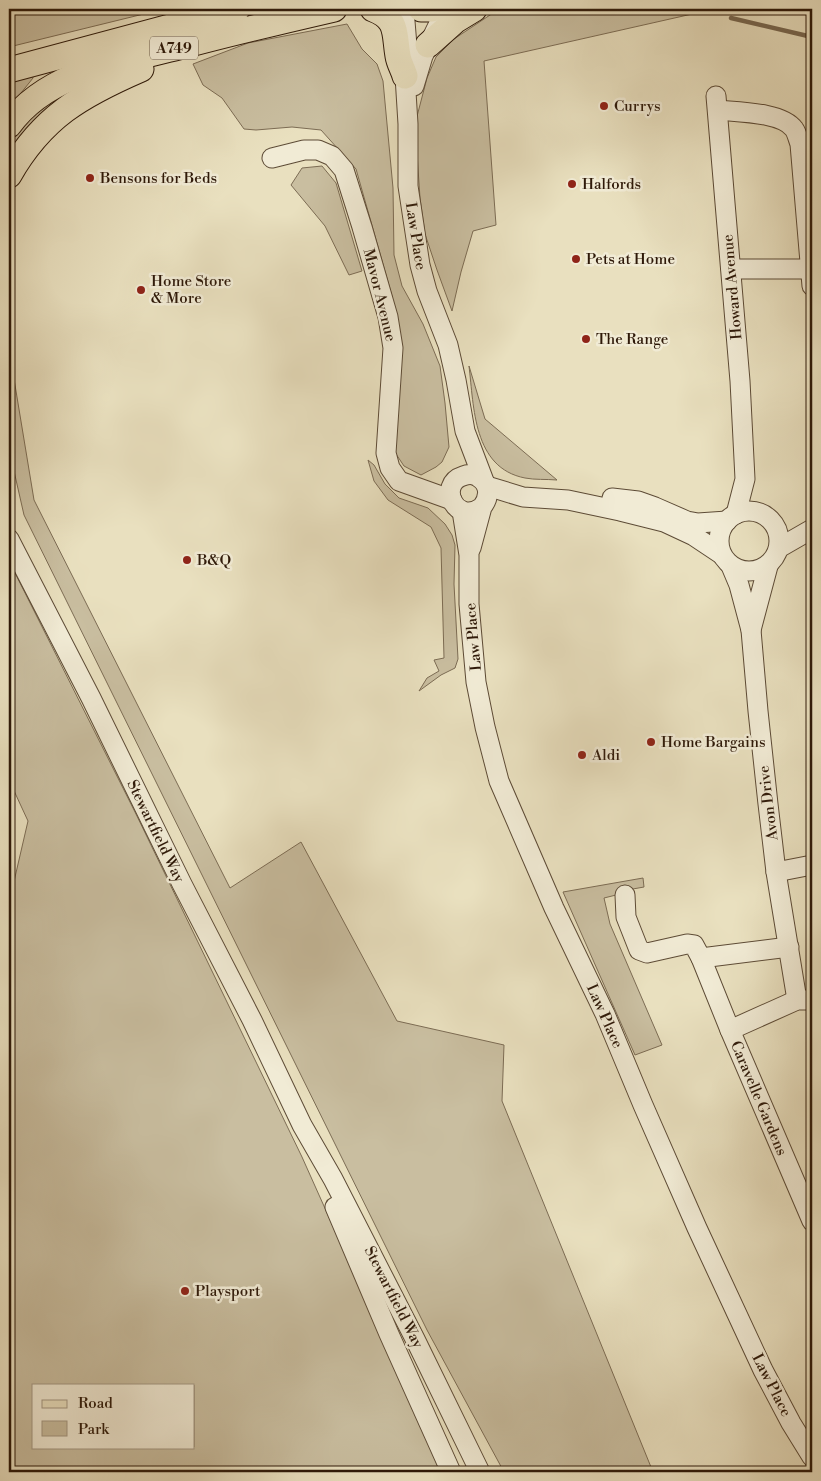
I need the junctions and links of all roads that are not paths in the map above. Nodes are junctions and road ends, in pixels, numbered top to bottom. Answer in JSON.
{"nodes":[{"id":1,"x":237,"y":9,"type":"edge"},
{"id":2,"x":334,"y":9,"type":"edge"},
{"id":3,"x":373,"y":9,"type":"edge"},
{"id":4,"x":404,"y":9,"type":"edge"},
{"id":5,"x":421,"y":9,"type":"edge"},
{"id":6,"x":432,"y":9,"type":"edge"},
{"id":7,"x":446,"y":9,"type":"edge"},
{"id":8,"x":474,"y":9,"type":"edge"},
{"id":9,"x":428,"y":45,"type":"junction"},
{"id":10,"x":174,"y":48,"type":"junction"},
{"id":11,"x":61,"y":55,"type":"junction"},
{"id":12,"x":9,"y":70,"type":"edge"},
{"id":13,"x":405,"y":76,"type":"junction"},
{"id":14,"x":68,"y":79,"type":"junction"},
{"id":15,"x":408,"y":124,"type":"junction"},
{"id":16,"x":9,"y":125,"type":"edge"},
{"id":17,"x":272,"y":158,"type":"dead end"},
{"id":18,"x":9,"y":176,"type":"edge"},
{"id":19,"x":731,"y":270,"type":"junction"},
{"id":20,"x":812,"y":278,"type":"edge"},
{"id":21,"x":464,"y":431,"type":"junction"},
{"id":22,"x":745,"y":479,"type":"junction"},
{"id":23,"x":457,"y":493,"type":"junction"},
{"id":24,"x":485,"y":494,"type":"junction"},
{"id":25,"x":568,"y":500,"type":"junction"},
{"id":26,"x":758,"y":512,"type":"junction"},
{"id":27,"x":731,"y":517,"type":"junction"},
{"id":28,"x":774,"y":524,"type":"junction"},
{"id":29,"x":812,"y":529,"type":"edge"},
{"id":30,"x":9,"y":539,"type":"edge"},
{"id":31,"x":779,"y":548,"type":"junction"},
{"id":32,"x":469,"y":555,"type":"junction"},
{"id":33,"x":726,"y":560,"type":"junction"},
{"id":34,"x":768,"y":566,"type":"junction"},
{"id":35,"x":751,"y":630,"type":"junction"},
{"id":36,"x":812,"y":866,"type":"edge"},
{"id":37,"x":776,"y":872,"type":"junction"},
{"id":38,"x":625,"y":895,"type":"dead end"},
{"id":39,"x":789,"y":947,"type":"junction"},
{"id":40,"x":701,"y":958,"type":"junction"},
{"id":41,"x":804,"y":1000,"type":"edge"},
{"id":42,"x":730,"y":1030,"type":"junction"},
{"id":43,"x":302,"y":1125,"type":"junction"},
{"id":44,"x":812,"y":1221,"type":"edge"},
{"id":45,"x":812,"y":1457,"type":"edge"},
{"id":46,"x":451,"y":1472,"type":"edge"},
{"id":47,"x":480,"y":1472,"type":"edge"}],
"edges":[{"from":1,"to":11,"type":"main road","number":"A749"},
{"from":2,"to":10,"type":"main road","number":"A749"},
{"from":3,"to":13,"type":"main road"},
{"from":4,"to":13,"type":"street","name":"Law Place"},
{"from":5,"to":6,"type":"main road"},
{"from":7,"to":9,"type":"street","name":"Law Place"},
{"from":8,"to":9,"type":"main road"},
{"from":9,"to":15,"type":"street","name":"Law Place"},
{"from":10,"to":14,"type":"main road","number":"A749"},
{"from":10,"to":18,"type":"main road"},
{"from":11,"to":12,"type":"main road","number":"A749"},
{"from":11,"to":14,"type":"main road"},
{"from":13,"to":15,"type":"street","name":"Law Place"},
{"from":14,"to":16,"type":"main road","number":"A749"},
{"from":15,"to":21,"type":"street","name":"Law Place"},
{"from":17,"to":23,"type":"street","name":"Mavor Avenue"},
{"from":19,"to":20,"type":"street"},
{"from":19,"to":20,"type":"street","name":"Howard Avenue"},
{"from":19,"to":22,"type":"street","name":"Howard Avenue"},
{"from":21,"to":23,"type":"street","name":"Law Place"},
{"from":21,"to":24,"type":"street","name":"Law Place"},
{"from":22,"to":26,"type":"street","name":"Howard Avenue"},
{"from":22,"to":27,"type":"street","name":"Howard Avenue"},
{"from":23,"to":24,"type":"street"},
{"from":23,"to":24,"type":"street","name":"Mavor Avenue"},
{"from":23,"to":32,"type":"street","name":"Law Place"},
{"from":24,"to":25,"type":"street"},
{"from":24,"to":32,"type":"street","name":"Law Place"},
{"from":25,"to":27,"type":"street"},
{"from":25,"to":33,"type":"street"},
{"from":26,"to":27,"type":"street"},
{"from":26,"to":28,"type":"street"},
{"from":27,"to":33,"type":"street"},
{"from":28,"to":29,"type":"street"},
{"from":28,"to":31,"type":"street"},
{"from":29,"to":31,"type":"street"},
{"from":30,"to":43,"type":"street","name":"Stewartfield Way"},
{"from":31,"to":34,"type":"street"},
{"from":32,"to":45,"type":"street","name":"Law Place"},
{"from":33,"to":34,"type":"street"},
{"from":33,"to":35,"type":"street","name":"Avon Drive"},
{"from":34,"to":35,"type":"street","name":"Avon Drive"},
{"from":35,"to":37,"type":"street","name":"Avon Drive"},
{"from":36,"to":37,"type":"street"},
{"from":37,"to":39,"type":"street","name":"Avon Drive"},
{"from":38,"to":40,"type":"street"},
{"from":39,"to":40,"type":"street"},
{"from":39,"to":41,"type":"street","name":"Avon Drive"},
{"from":40,"to":42,"type":"street"},
{"from":41,"to":42,"type":"street","name":"Caravelle Gardens"},
{"from":42,"to":44,"type":"street","name":"Caravelle Gardens"},
{"from":43,"to":46,"type":"street","name":"Stewartfield Way"},
{"from":43,"to":47,"type":"street","name":"Stewartfield Way"}]}
